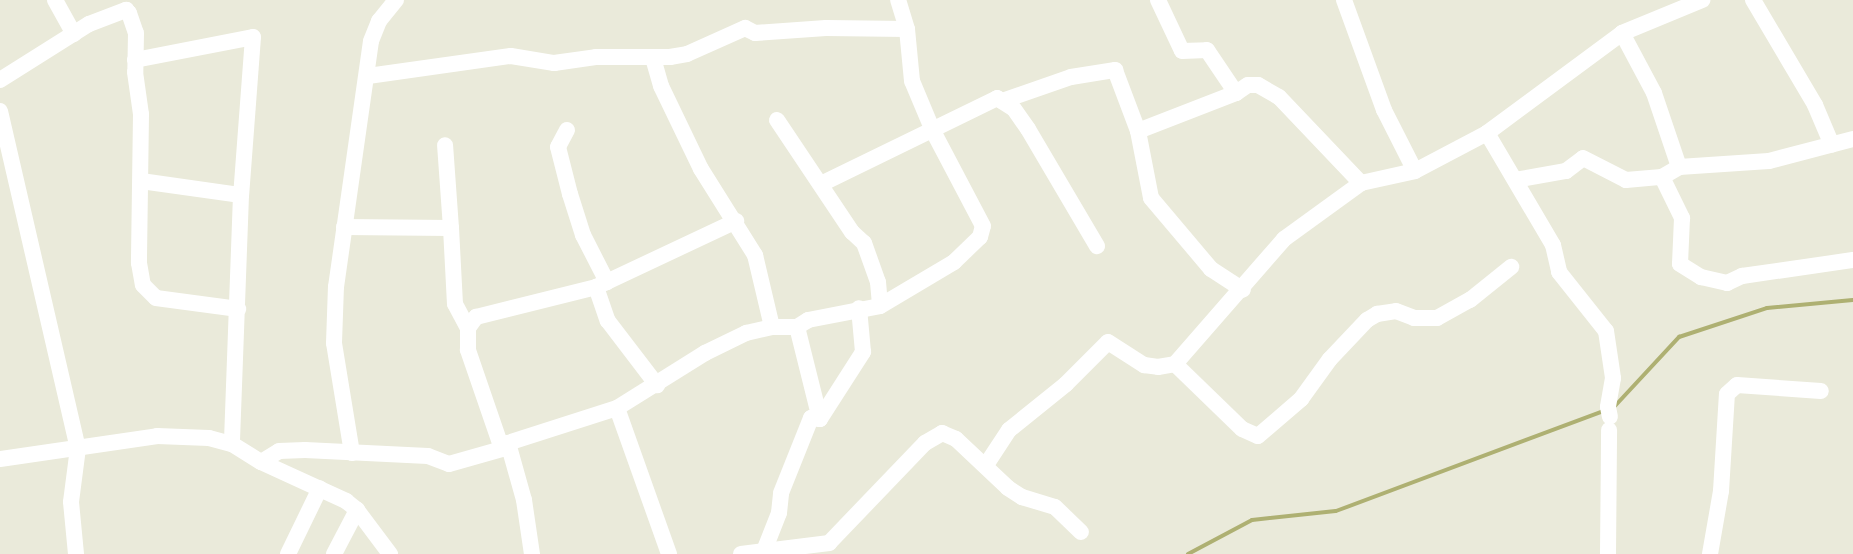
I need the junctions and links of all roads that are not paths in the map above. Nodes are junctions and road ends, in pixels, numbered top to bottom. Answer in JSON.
{"nodes":[{"id":1,"x":55,"y":0,"type":"edge"},
{"id":2,"x":396,"y":0,"type":"edge"},
{"id":3,"x":898,"y":0,"type":"edge"},
{"id":4,"x":1158,"y":0,"type":"edge"},
{"id":5,"x":1344,"y":0,"type":"edge"},
{"id":6,"x":1702,"y":0,"type":"edge"},
{"id":7,"x":1753,"y":0,"type":"edge"},
{"id":8,"x":907,"y":28,"type":"junction"},
{"id":9,"x":1622,"y":33,"type":"junction"},
{"id":10,"x":74,"y":34,"type":"junction"},
{"id":11,"x":652,"y":58,"type":"junction"},
{"id":12,"x":135,"y":60,"type":"junction"},
{"id":13,"x":368,"y":76,"type":"junction"},
{"id":14,"x":0,"y":80,"type":"edge"},
{"id":15,"x":1236,"y":93,"type":"junction"},
{"id":16,"x":1002,"y":101,"type":"junction"},
{"id":17,"x":0,"y":111,"type":"edge"},
{"id":18,"x":777,"y":120,"type":"dead end"},
{"id":19,"x":567,"y":130,"type":"dead end"},
{"id":20,"x":933,"y":131,"type":"junction"},
{"id":21,"x":1138,"y":131,"type":"junction"},
{"id":22,"x":1487,"y":133,"type":"junction"},
{"id":23,"x":1853,"y":140,"type":"edge"},
{"id":24,"x":445,"y":145,"type":"dead end"},
{"id":25,"x":1832,"y":146,"type":"junction"},
{"id":26,"x":1679,"y":167,"type":"junction"},
{"id":27,"x":1415,"y":171,"type":"junction"},
{"id":28,"x":1662,"y":177,"type":"junction"},
{"id":29,"x":1515,"y":180,"type":"junction"},
{"id":30,"x":141,"y":181,"type":"junction"},
{"id":31,"x":1361,"y":183,"type":"junction"},
{"id":32,"x":821,"y":184,"type":"junction"},
{"id":33,"x":241,"y":195,"type":"junction"},
{"id":34,"x":736,"y":221,"type":"junction"},
{"id":35,"x":344,"y":227,"type":"junction"},
{"id":36,"x":451,"y":228,"type":"junction"},
{"id":37,"x":1097,"y":246,"type":"dead end"},
{"id":38,"x":1853,"y":260,"type":"edge"},
{"id":39,"x":1511,"y":267,"type":"dead end"},
{"id":40,"x":602,"y":285,"type":"junction"},
{"id":41,"x":1243,"y":290,"type":"junction"},
{"id":42,"x":880,"y":306,"type":"junction"},
{"id":43,"x":859,"y":308,"type":"junction"},
{"id":44,"x":238,"y":309,"type":"junction"},
{"id":45,"x":772,"y":327,"type":"junction"},
{"id":46,"x":797,"y":327,"type":"junction"},
{"id":47,"x":468,"y":328,"type":"junction"},
{"id":48,"x":1175,"y":364,"type":"junction"},
{"id":49,"x":657,"y":385,"type":"junction"},
{"id":50,"x":1821,"y":391,"type":"dead end"},
{"id":51,"x":617,"y":408,"type":"junction"},
{"id":52,"x":820,"y":419,"type":"junction"},
{"id":53,"x":232,"y":444,"type":"junction"},
{"id":54,"x":505,"y":446,"type":"junction"},
{"id":55,"x":78,"y":448,"type":"junction"},
{"id":56,"x":352,"y":453,"type":"junction"},
{"id":57,"x":0,"y":459,"type":"edge"},
{"id":58,"x":261,"y":462,"type":"junction"},
{"id":59,"x":986,"y":465,"type":"junction"},
{"id":60,"x":320,"y":488,"type":"junction"},
{"id":61,"x":357,"y":510,"type":"junction"},
{"id":62,"x":1081,"y":532,"type":"dead end"},
{"id":63,"x":783,"y":550,"type":"edge"},
{"id":64,"x":764,"y":551,"type":"junction"},
{"id":65,"x":76,"y":554,"type":"edge"},
{"id":66,"x":288,"y":554,"type":"edge"},
{"id":67,"x":334,"y":554,"type":"edge"},
{"id":68,"x":390,"y":554,"type":"edge"},
{"id":69,"x":532,"y":554,"type":"edge"},
{"id":70,"x":669,"y":554,"type":"edge"},
{"id":71,"x":741,"y":554,"type":"edge"},
{"id":72,"x":1608,"y":554,"type":"edge"},
{"id":73,"x":1710,"y":554,"type":"edge"}],
"edges":[{"from":1,"to":10,"type":"street"},
{"from":2,"to":13,"type":"street"},
{"from":3,"to":8,"type":"street"},
{"from":4,"to":15,"type":"street"},
{"from":5,"to":27,"type":"street"},
{"from":6,"to":9,"type":"street"},
{"from":7,"to":25,"type":"street"},
{"from":8,"to":11,"type":"street"},
{"from":8,"to":20,"type":"street"},
{"from":9,"to":22,"type":"street"},
{"from":9,"to":26,"type":"street"},
{"from":10,"to":12,"type":"street"},
{"from":10,"to":14,"type":"street"},
{"from":11,"to":13,"type":"street"},
{"from":11,"to":34,"type":"street"},
{"from":12,"to":30,"type":"street"},
{"from":12,"to":33,"type":"street"},
{"from":13,"to":35,"type":"street"},
{"from":15,"to":21,"type":"street"},
{"from":15,"to":31,"type":"street"},
{"from":16,"to":20,"type":"street"},
{"from":16,"to":21,"type":"street"},
{"from":16,"to":37,"type":"street"},
{"from":17,"to":55,"type":"street"},
{"from":18,"to":32,"type":"street"},
{"from":19,"to":40,"type":"street"},
{"from":20,"to":32,"type":"street"},
{"from":20,"to":42,"type":"street"},
{"from":21,"to":41,"type":"street"},
{"from":22,"to":27,"type":"street"},
{"from":22,"to":29,"type":"street"},
{"from":23,"to":25,"type":"street"},
{"from":24,"to":36,"type":"street"},
{"from":25,"to":26,"type":"street"},
{"from":26,"to":28,"type":"street"},
{"from":27,"to":31,"type":"street"},
{"from":28,"to":29,"type":"street"},
{"from":28,"to":38,"type":"street"},
{"from":29,"to":72,"type":"street"},
{"from":30,"to":33,"type":"street"},
{"from":30,"to":44,"type":"street"},
{"from":31,"to":41,"type":"street"},
{"from":32,"to":42,"type":"street"},
{"from":33,"to":44,"type":"street"},
{"from":34,"to":40,"type":"street"},
{"from":34,"to":45,"type":"street"},
{"from":35,"to":36,"type":"street"},
{"from":35,"to":56,"type":"street"},
{"from":36,"to":47,"type":"street"},
{"from":39,"to":48,"type":"street"},
{"from":40,"to":47,"type":"street"},
{"from":40,"to":49,"type":"street"},
{"from":41,"to":48,"type":"street"},
{"from":42,"to":43,"type":"street"},
{"from":43,"to":46,"type":"street"},
{"from":43,"to":52,"type":"street"},
{"from":44,"to":53,"type":"street"},
{"from":45,"to":46,"type":"street"},
{"from":45,"to":49,"type":"street"},
{"from":46,"to":52,"type":"street"},
{"from":47,"to":54,"type":"street"},
{"from":48,"to":59,"type":"street"},
{"from":49,"to":51,"type":"street"},
{"from":50,"to":73,"type":"street"},
{"from":51,"to":54,"type":"street"},
{"from":51,"to":70,"type":"street"},
{"from":52,"to":64,"type":"street"},
{"from":53,"to":55,"type":"street"},
{"from":53,"to":58,"type":"street"},
{"from":54,"to":56,"type":"street"},
{"from":54,"to":69,"type":"street"},
{"from":55,"to":57,"type":"street"},
{"from":55,"to":65,"type":"street"},
{"from":56,"to":58,"type":"street"},
{"from":58,"to":60,"type":"street"},
{"from":59,"to":62,"type":"street"},
{"from":59,"to":63,"type":"street"},
{"from":60,"to":61,"type":"street"},
{"from":60,"to":66,"type":"street"},
{"from":61,"to":67,"type":"street"},
{"from":61,"to":68,"type":"street"},
{"from":63,"to":64,"type":"street"},
{"from":64,"to":71,"type":"street"}]}
